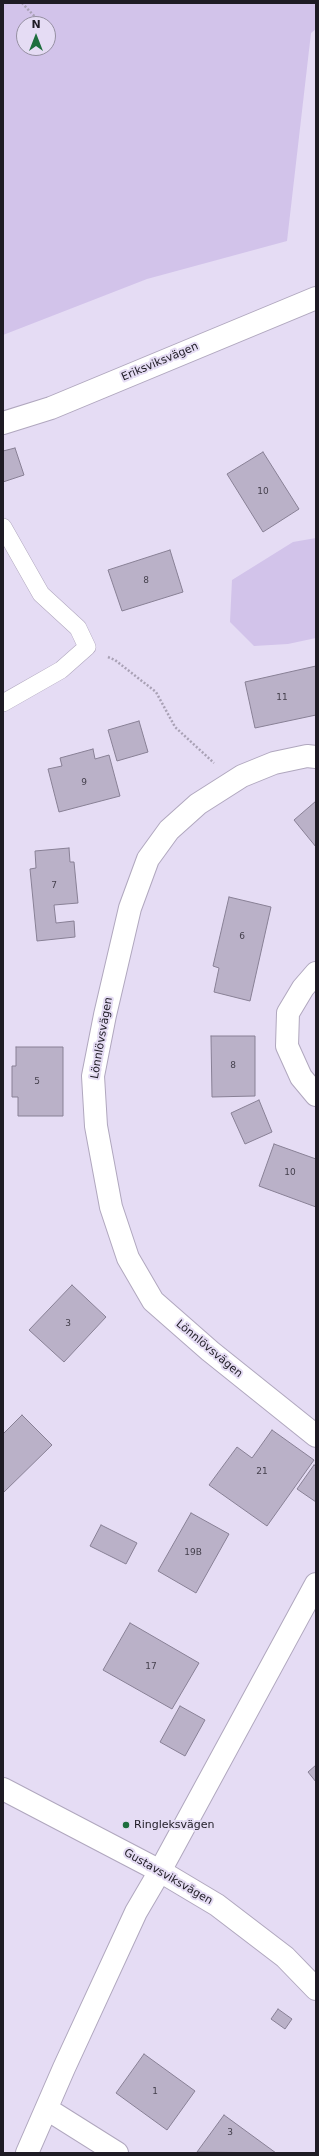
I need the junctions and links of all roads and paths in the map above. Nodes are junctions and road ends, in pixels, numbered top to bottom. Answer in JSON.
{"nodes":[{"id":1,"x":22,"y":3,"type":"edge"},
{"id":2,"x":35,"y":16,"type":"edge"},
{"id":3,"x":316,"y":298,"type":"edge"},
{"id":4,"x":3,"y":423,"type":"edge"},
{"id":5,"x":3,"y":527,"type":"edge"},
{"id":6,"x":87,"y":646,"type":"junction"},
{"id":7,"x":3,"y":703,"type":"edge"},
{"id":8,"x":316,"y":757,"type":"edge"},
{"id":9,"x":233,"y":781,"type":"junction"},
{"id":10,"x":316,"y":973,"type":"edge"},
{"id":11,"x":316,"y":1095,"type":"edge"},
{"id":12,"x":316,"y":1436,"type":"edge"},
{"id":13,"x":316,"y":1584,"type":"edge"},
{"id":14,"x":3,"y":1789,"type":"edge"},
{"id":15,"x":160,"y":1871,"type":"junction"},
{"id":16,"x":316,"y":1989,"type":"edge"},
{"id":17,"x":47,"y":2109,"type":"junction"},
{"id":18,"x":27,"y":2153,"type":"edge"},
{"id":19,"x":117,"y":2153,"type":"edge"}],
"edges":[{"from":1,"to":2,"type":"path"},
{"from":3,"to":4,"type":"street","name":"Eriksviksvägen"},
{"from":5,"to":6,"type":"lane"},
{"from":6,"to":7,"type":"lane"},
{"from":6,"to":9,"type":"path"},
{"from":8,"to":9,"type":"street","name":"Lönnlövsvägen"},
{"from":9,"to":12,"type":"street","name":"Lönnlövsvägen"},
{"from":10,"to":11,"type":"street"},
{"from":13,"to":15,"type":"street"},
{"from":14,"to":15,"type":"street","name":"Gustavsviksvägen"},
{"from":15,"to":16,"type":"street","name":"Gustavsviksvägen"},
{"from":15,"to":17,"type":"street"},
{"from":17,"to":18,"type":"street"},
{"from":17,"to":19,"type":"street"}]}
